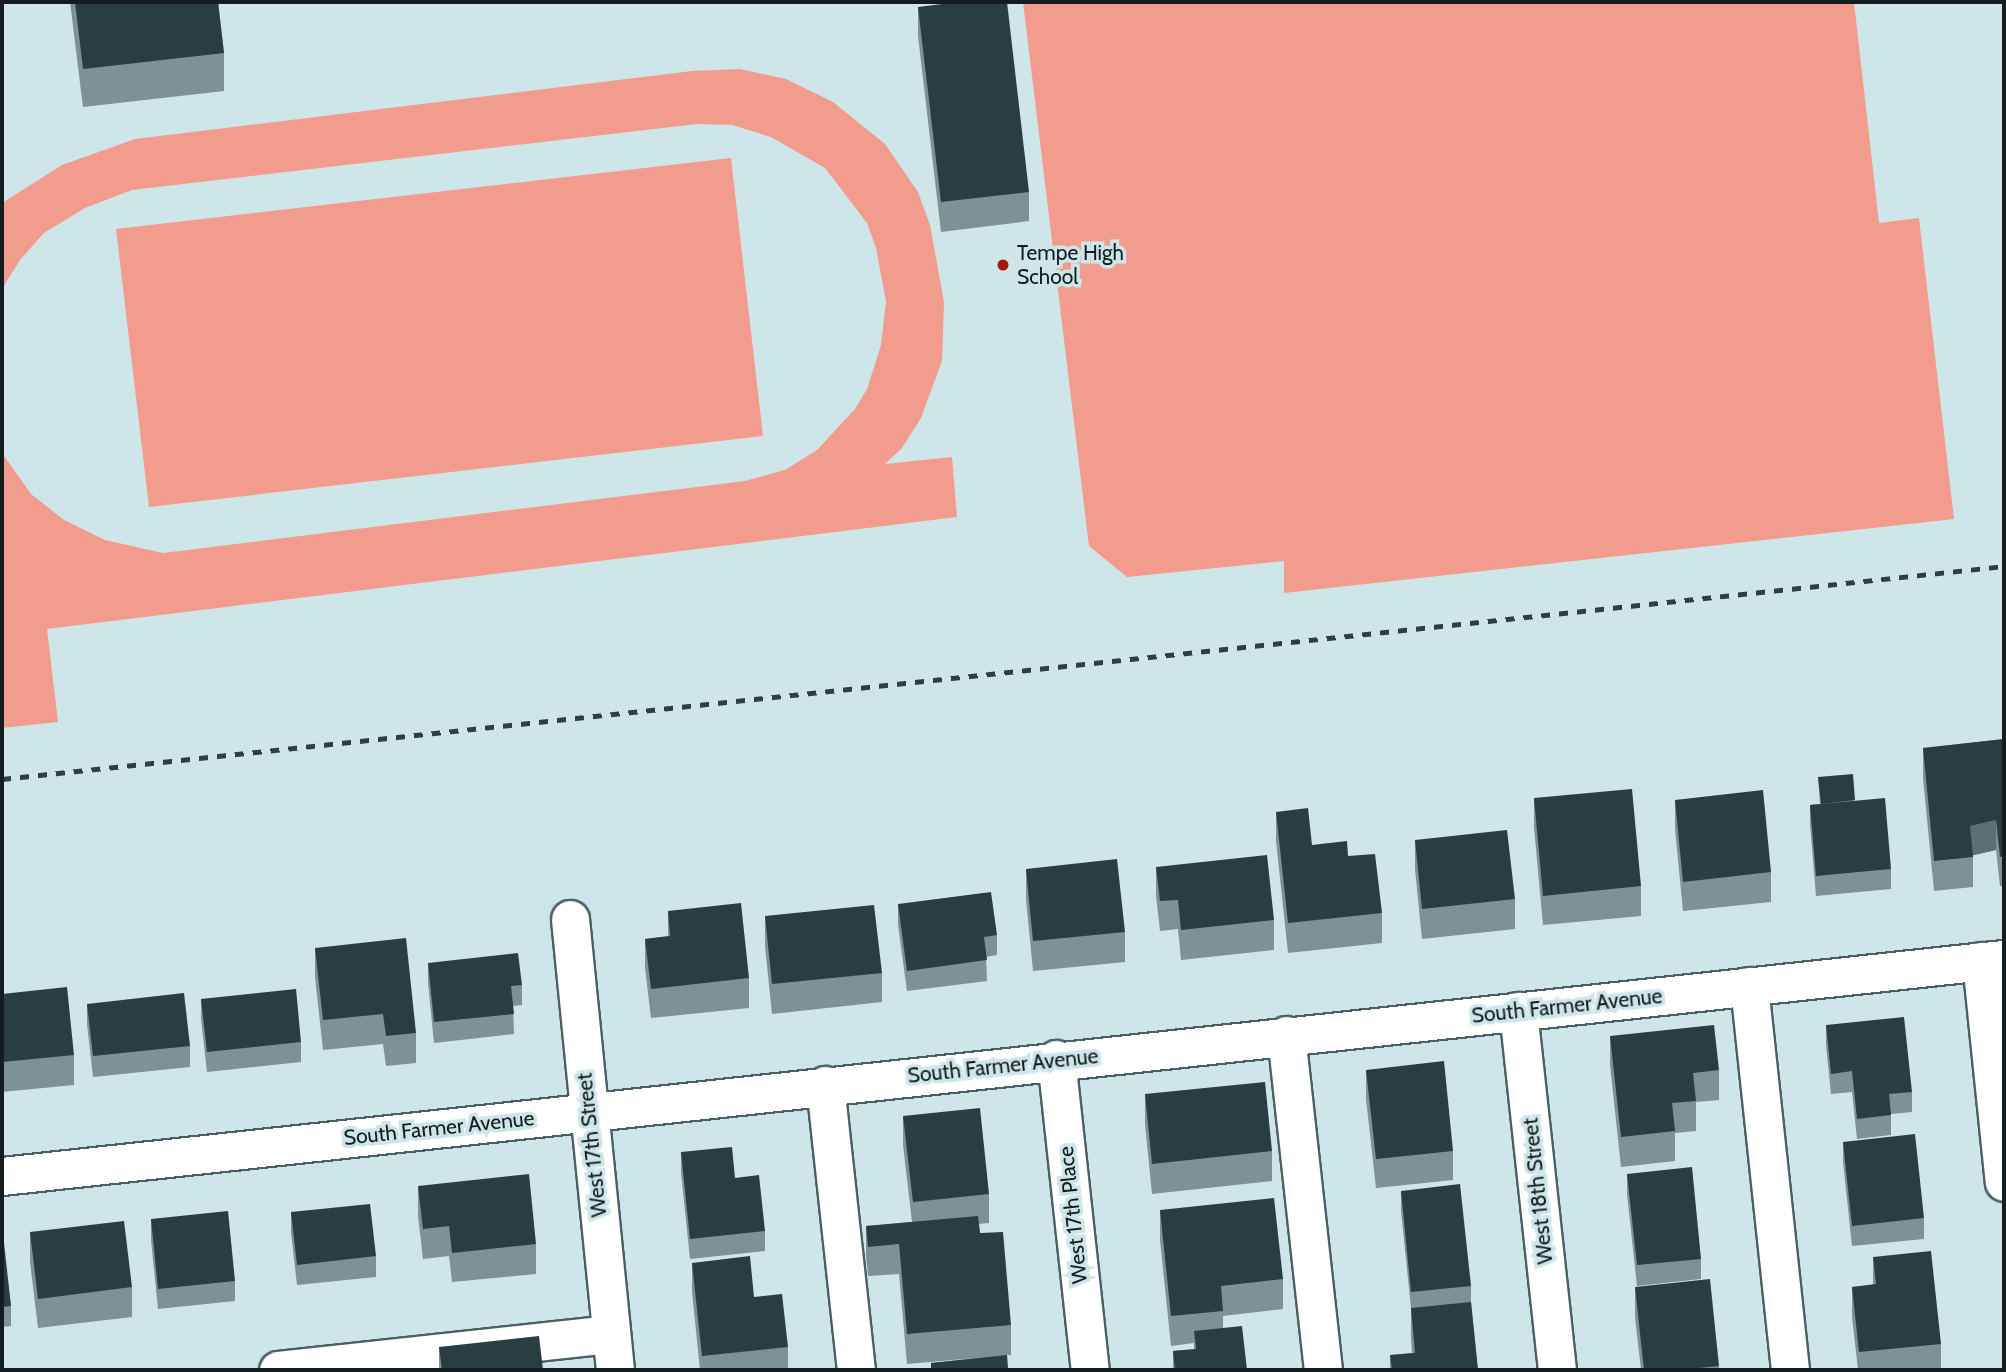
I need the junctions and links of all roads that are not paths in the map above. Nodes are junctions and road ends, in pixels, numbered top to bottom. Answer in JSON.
{"nodes":[{"id":1,"x":570,"y":919,"type":"dead end"},
{"id":2,"x":1992,"y":960,"type":"edge"},
{"id":3,"x":1749,"y":986,"type":"junction"},
{"id":4,"x":1518,"y":1011,"type":"junction"},
{"id":5,"x":1286,"y":1035,"type":"junction"},
{"id":6,"x":1056,"y":1059,"type":"junction"},
{"id":7,"x":825,"y":1085,"type":"junction"},
{"id":8,"x":589,"y":1112,"type":"junction"},
{"id":9,"x":2,"y":1176,"type":"edge"},
{"id":10,"x":2004,"y":1182,"type":"edge"},
{"id":11,"x":611,"y":1334,"type":"junction"},
{"id":12,"x":390,"y":1364,"type":"edge"},
{"id":13,"x":278,"y":1370,"type":"edge"},
{"id":14,"x":615,"y":1370,"type":"edge"},
{"id":15,"x":856,"y":1370,"type":"edge"},
{"id":16,"x":1090,"y":1370,"type":"edge"},
{"id":17,"x":1322,"y":1370,"type":"edge"},
{"id":18,"x":1557,"y":1370,"type":"edge"},
{"id":19,"x":1790,"y":1370,"type":"edge"}],
"edges":[{"from":1,"to":8,"type":"street","name":"West 17th Street"},
{"from":2,"to":3,"type":"street","name":"South Farmer Avenue"},
{"from":2,"to":10,"type":"street"},
{"from":3,"to":4,"type":"street","name":"South Farmer Avenue"},
{"from":3,"to":19,"type":"street"},
{"from":4,"to":5,"type":"street","name":"South Farmer Avenue"},
{"from":4,"to":18,"type":"street","name":"West 18th Street"},
{"from":5,"to":6,"type":"street","name":"South Farmer Avenue"},
{"from":5,"to":17,"type":"street"},
{"from":6,"to":7,"type":"street","name":"South Farmer Avenue"},
{"from":6,"to":16,"type":"street","name":"West 17th Place"},
{"from":7,"to":8,"type":"street","name":"South Farmer Avenue"},
{"from":7,"to":15,"type":"street"},
{"from":8,"to":9,"type":"street","name":"South Farmer Avenue"},
{"from":8,"to":11,"type":"street","name":"West 17th Street"},
{"from":11,"to":12,"type":"street"},
{"from":11,"to":14,"type":"street","name":"West 17th Street"},
{"from":12,"to":13,"type":"street"}]}
